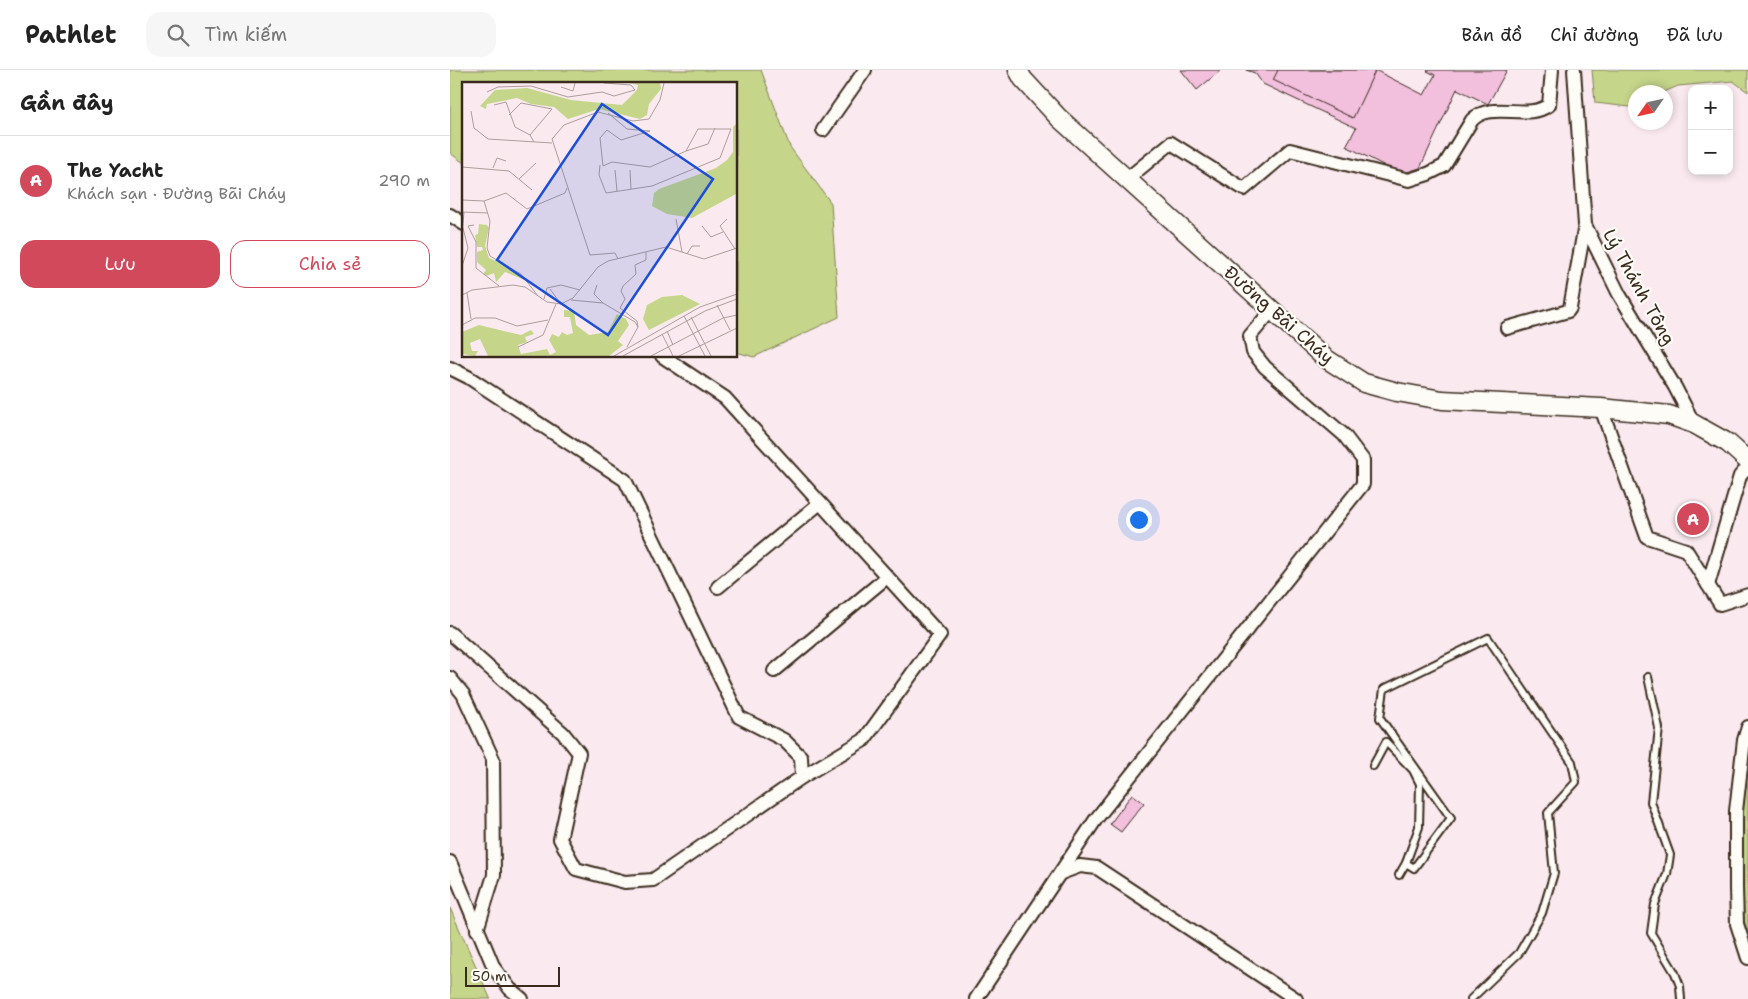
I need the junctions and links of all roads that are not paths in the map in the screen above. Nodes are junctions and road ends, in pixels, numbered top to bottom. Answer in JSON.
{"nodes":[{"id":1,"x":865,"y":70,"type":"edge"},
{"id":2,"x":1018,"y":70,"type":"edge"},
{"id":3,"x":1552,"y":70,"type":"edge"},
{"id":4,"x":1574,"y":70,"type":"edge"},
{"id":5,"x":823,"y":130,"type":"dead end"},
{"id":6,"x":1127,"y":179,"type":"junction"},
{"id":7,"x":450,"y":215,"type":"edge"},
{"id":8,"x":462,"y":223,"type":"edge"},
{"id":9,"x":1585,"y":225,"type":"junction"},
{"id":10,"x":1272,"y":310,"type":"junction"},
{"id":11,"x":1507,"y":328,"type":"dead end"},
{"id":12,"x":665,"y":358,"type":"edge"},
{"id":13,"x":450,"y":368,"type":"edge"},
{"id":14,"x":1601,"y":408,"type":"junction"},
{"id":15,"x":1694,"y":424,"type":"junction"},
{"id":16,"x":1748,"y":461,"type":"edge"},
{"id":17,"x":1748,"y":467,"type":"edge"},
{"id":18,"x":820,"y":503,"type":"junction"},
{"id":19,"x":887,"y":577,"type":"junction"},
{"id":20,"x":1708,"y":585,"type":"junction"},
{"id":21,"x":718,"y":586,"type":"dead end"},
{"id":22,"x":1748,"y":595,"type":"edge"},
{"id":23,"x":450,"y":633,"type":"edge"},
{"id":24,"x":774,"y":670,"type":"dead end"},
{"id":25,"x":1648,"y":677,"type":"dead end"},
{"id":26,"x":450,"y":678,"type":"edge"},
{"id":27,"x":1748,"y":728,"type":"edge"},
{"id":28,"x":1388,"y":729,"type":"junction"},
{"id":29,"x":1386,"y":742,"type":"junction"},
{"id":30,"x":1373,"y":766,"type":"dead end"},
{"id":31,"x":802,"y":777,"type":"junction"},
{"id":32,"x":450,"y":862,"type":"edge"},
{"id":33,"x":1406,"y":863,"type":"junction"},
{"id":34,"x":1061,"y":874,"type":"junction"},
{"id":35,"x":1399,"y":875,"type":"dead end"},
{"id":36,"x":477,"y":930,"type":"junction"},
{"id":37,"x":1748,"y":958,"type":"edge"},
{"id":38,"x":522,"y":999,"type":"edge"},
{"id":39,"x":976,"y":999,"type":"edge"},
{"id":40,"x":1296,"y":999,"type":"edge"},
{"id":41,"x":1470,"y":999,"type":"edge"},
{"id":42,"x":1681,"y":999,"type":"edge"}],
"edges":[{"from":1,"to":5,"type":"street"},
{"from":2,"to":6,"type":"main road","name":"Đường Bãi Cháy"},
{"from":3,"to":6,"type":"street"},
{"from":4,"to":9,"type":"street","name":"Lý Thánh Tông"},
{"from":6,"to":10,"type":"main road","name":"Đường Bãi Cháy"},
{"from":7,"to":8,"type":"street"},
{"from":9,"to":11,"type":"street"},
{"from":9,"to":15,"type":"street","name":"Lý Thánh Tông"},
{"from":10,"to":14,"type":"main road","name":"Đường Bãi Cháy"},
{"from":10,"to":34,"type":"street"},
{"from":12,"to":18,"type":"street"},
{"from":13,"to":31,"type":"street"},
{"from":14,"to":15,"type":"main road","name":"Đường Bãi Cháy"},
{"from":14,"to":20,"type":"street"},
{"from":15,"to":16,"type":"main road","name":"Đường Bãi Cháy"},
{"from":17,"to":20,"type":"street"},
{"from":18,"to":19,"type":"street"},
{"from":18,"to":21,"type":"street"},
{"from":19,"to":24,"type":"street"},
{"from":19,"to":31,"type":"street"},
{"from":20,"to":22,"type":"street"},
{"from":23,"to":31,"type":"street"},
{"from":25,"to":42,"type":"lane"},
{"from":26,"to":36,"type":"street"},
{"from":27,"to":37,"type":"street"},
{"from":28,"to":29,"type":"lane"},
{"from":28,"to":33,"type":"lane"},
{"from":28,"to":41,"type":"lane"},
{"from":29,"to":30,"type":"lane"},
{"from":29,"to":33,"type":"lane"},
{"from":32,"to":36,"type":"street"},
{"from":33,"to":35,"type":"lane"},
{"from":34,"to":39,"type":"street"},
{"from":34,"to":40,"type":"street"},
{"from":36,"to":38,"type":"street"}]}
